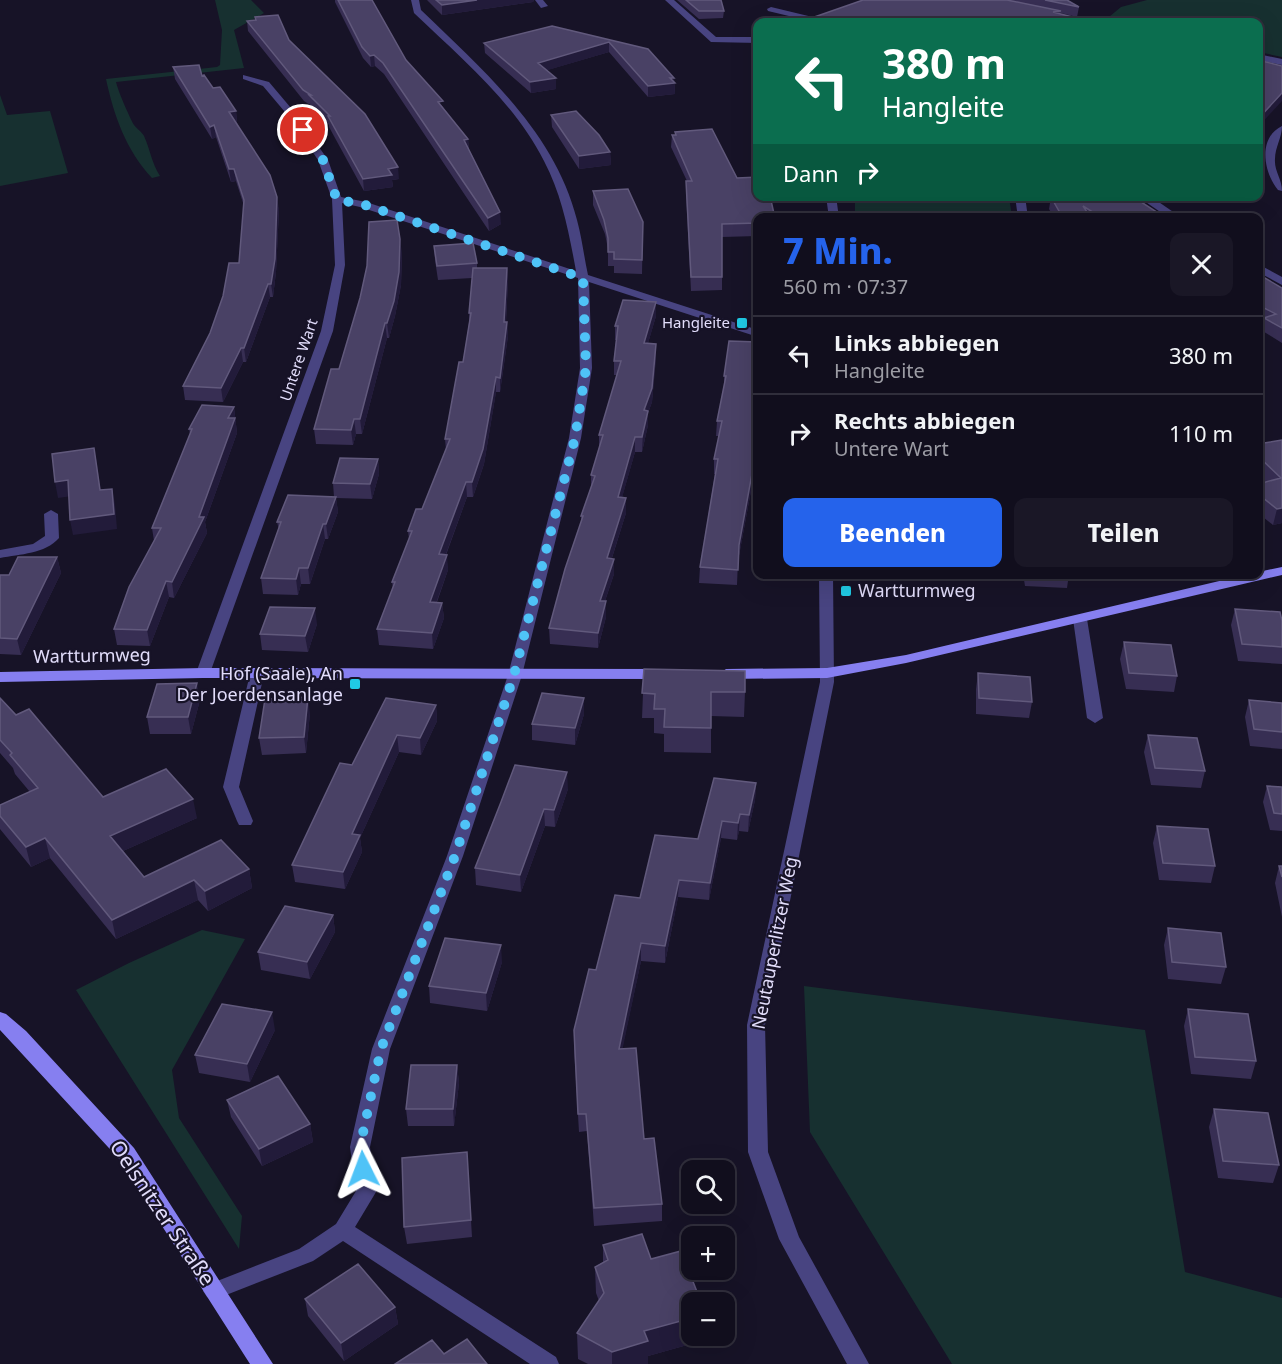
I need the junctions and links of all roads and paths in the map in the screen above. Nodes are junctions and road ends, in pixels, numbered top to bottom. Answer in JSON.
{"nodes":[{"id":1,"x":415,"y":0,"type":"edge"},
{"id":2,"x":669,"y":0,"type":"edge"},
{"id":3,"x":771,"y":8,"type":"edge"},
{"id":4,"x":807,"y":18,"type":"edge"},
{"id":5,"x":753,"y":40,"type":"edge"},
{"id":6,"x":1263,"y":58,"type":"edge"},
{"id":7,"x":1282,"y":62,"type":"edge"},
{"id":8,"x":246,"y":77,"type":"dead end"},
{"id":9,"x":1282,"y":129,"type":"edge"},
{"id":10,"x":1282,"y":188,"type":"edge"},
{"id":11,"x":337,"y":200,"type":"junction"},
{"id":12,"x":1150,"y":201,"type":"edge"},
{"id":13,"x":1169,"y":213,"type":"edge"},
{"id":14,"x":1263,"y":270,"type":"edge"},
{"id":15,"x":583,"y":278,"type":"junction"},
{"id":16,"x":1282,"y":282,"type":"edge"},
{"id":17,"x":753,"y":332,"type":"edge"},
{"id":18,"x":51,"y":514,"type":"dead end"},
{"id":19,"x":0,"y":554,"type":"edge"},
{"id":20,"x":1282,"y":571,"type":"edge"},
{"id":21,"x":1263,"y":576,"type":"edge"},
{"id":22,"x":826,"y":579,"type":"edge"},
{"id":23,"x":1248,"y":579,"type":"edge"},
{"id":24,"x":1080,"y":619,"type":"junction"},
{"id":25,"x":827,"y":673,"type":"junction"},
{"id":26,"x":202,"y":674,"type":"junction"},
{"id":27,"x":256,"y":674,"type":"junction"},
{"id":28,"x":676,"y":674,"type":"edge"},
{"id":29,"x":711,"y":674,"type":"edge"},
{"id":30,"x":514,"y":675,"type":"junction"},
{"id":31,"x":0,"y":677,"type":"edge"},
{"id":32,"x":1095,"y":718,"type":"dead end"},
{"id":33,"x":245,"y":821,"type":"dead end"},
{"id":34,"x":0,"y":1019,"type":"edge"},
{"id":35,"x":343,"y":1230,"type":"junction"},
{"id":36,"x":214,"y":1291,"type":"junction"},
{"id":37,"x":262,"y":1364,"type":"edge"},
{"id":38,"x":548,"y":1364,"type":"edge"},
{"id":39,"x":858,"y":1364,"type":"edge"}],
"edges":[{"from":1,"to":15,"type":"street"},
{"from":2,"to":5,"type":"street"},
{"from":3,"to":4,"type":"street"},
{"from":6,"to":7,"type":"street"},
{"from":8,"to":11,"type":"street","name":"Untere Wart"},
{"from":9,"to":10,"type":"street"},
{"from":11,"to":15,"type":"street"},
{"from":11,"to":26,"type":"street","name":"Untere Wart"},
{"from":12,"to":13,"type":"street"},
{"from":14,"to":16,"type":"street"},
{"from":15,"to":17,"type":"street"},
{"from":15,"to":30,"type":"street"},
{"from":18,"to":19,"type":"street"},
{"from":20,"to":21,"type":"street"},
{"from":22,"to":25,"type":"street","name":"Neutauperlitzer Weg"},
{"from":23,"to":24,"type":"street"},
{"from":24,"to":25,"type":"street"},
{"from":24,"to":32,"type":"street"},
{"from":25,"to":29,"type":"street"},
{"from":25,"to":39,"type":"street","name":"Neutauperlitzer Weg"},
{"from":26,"to":27,"type":"street","name":"Wartturmweg"},
{"from":26,"to":31,"type":"street","name":"Wartturmweg"},
{"from":27,"to":30,"type":"street","name":"Wartturmweg"},
{"from":27,"to":33,"type":"street"},
{"from":28,"to":30,"type":"street","name":"Wartturmweg"},
{"from":30,"to":35,"type":"street"},
{"from":34,"to":36,"type":"street","name":"Oelsnitzer Straße"},
{"from":35,"to":36,"type":"street"},
{"from":35,"to":38,"type":"street"},
{"from":36,"to":37,"type":"street","name":"Oelsnitzer Straße"}]}
